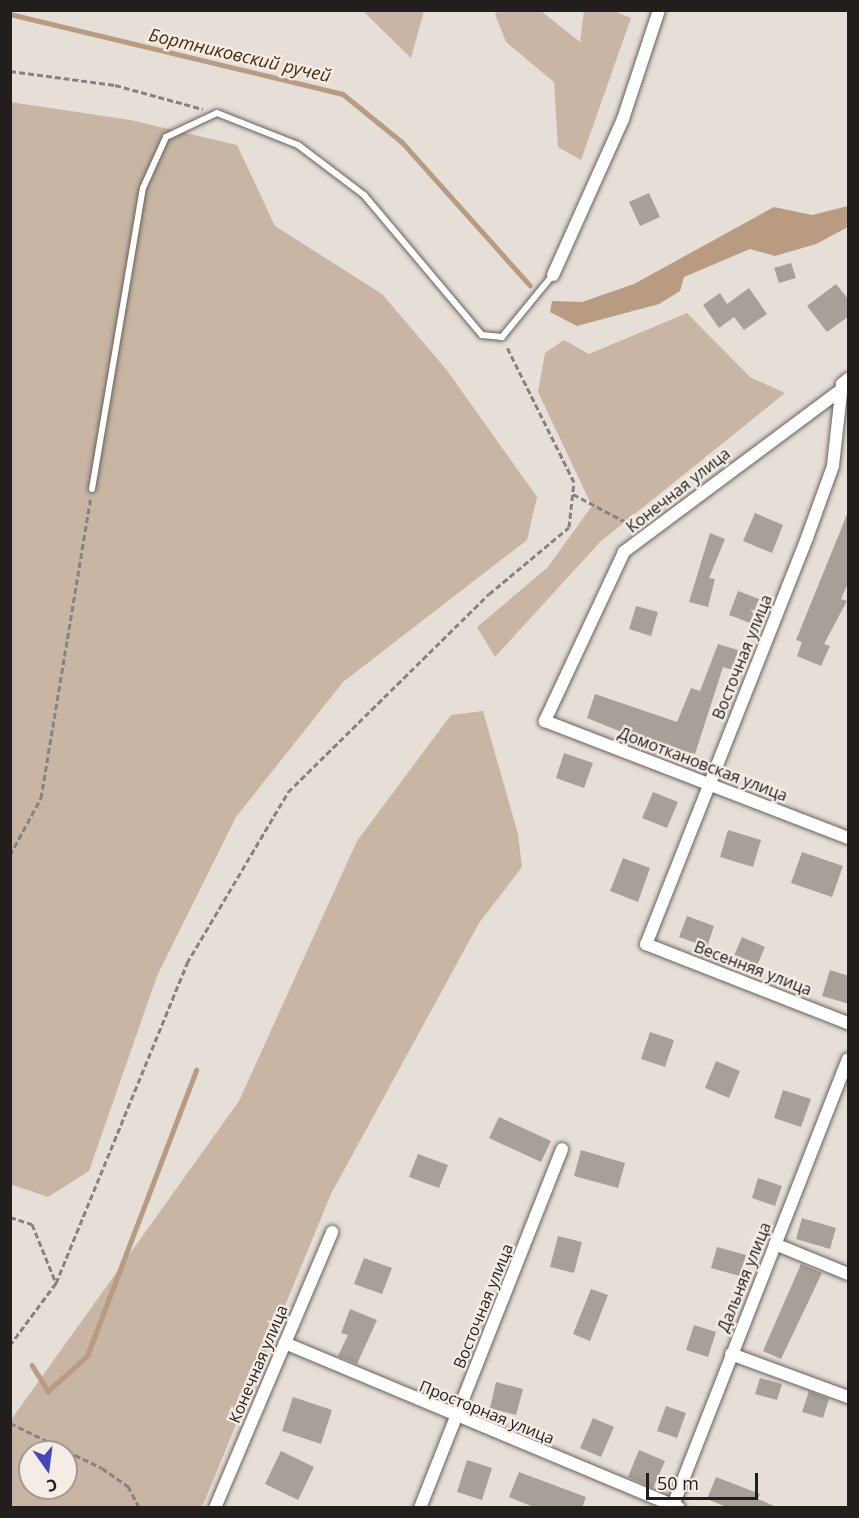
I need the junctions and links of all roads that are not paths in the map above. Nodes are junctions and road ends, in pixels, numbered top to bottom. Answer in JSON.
{"nodes":[{"id":1,"x":659,"y":10,"type":"edge"},
{"id":2,"x":553,"y":274,"type":"joint"},
{"id":3,"x":846,"y":384,"type":"edge"},
{"id":4,"x":93,"y":489,"type":"road end"},
{"id":5,"x":545,"y":721,"type":"joint"},
{"id":6,"x":710,"y":783,"type":"junction"},
{"id":7,"x":849,"y":838,"type":"edge"},
{"id":8,"x":646,"y":944,"type":"joint"},
{"id":9,"x":849,"y":1023,"type":"edge"},
{"id":10,"x":849,"y":1059,"type":"edge"},
{"id":11,"x":562,"y":1149,"type":"dead end"},
{"id":12,"x":332,"y":1232,"type":"dead end"},
{"id":13,"x":775,"y":1244,"type":"junction"},
{"id":14,"x":849,"y":1274,"type":"edge"},
{"id":15,"x":285,"y":1343,"type":"junction"},
{"id":16,"x":731,"y":1354,"type":"junction"},
{"id":17,"x":849,"y":1397,"type":"edge"},
{"id":18,"x":456,"y":1419,"type":"junction"},
{"id":19,"x":675,"y":1507,"type":"edge"},
{"id":20,"x":215,"y":1508,"type":"edge"},
{"id":21,"x":420,"y":1508,"type":"edge"}],
"edges":[{"from":1,"to":2,"type":"street"},
{"from":2,"to":4,"type":"lane"},
{"from":3,"to":5,"type":"street","name":"Конечная улица"},
{"from":3,"to":6,"type":"street","name":"Восточная улица"},
{"from":5,"to":6,"type":"street","name":"Домоткановская улица"},
{"from":6,"to":7,"type":"street","name":"Домоткановская улица"},
{"from":6,"to":8,"type":"street","name":"Восточная улица"},
{"from":8,"to":9,"type":"street","name":"Весенняя улица"},
{"from":10,"to":13,"type":"street","name":"Дальняя улица"},
{"from":11,"to":18,"type":"street","name":"Восточная улица"},
{"from":12,"to":15,"type":"street","name":"Конечная улица"},
{"from":13,"to":14,"type":"street"},
{"from":13,"to":16,"type":"street","name":"Дальняя улица"},
{"from":15,"to":18,"type":"street","name":"Просторная улица"},
{"from":15,"to":20,"type":"street","name":"Конечная улица"},
{"from":16,"to":17,"type":"street"},
{"from":16,"to":19,"type":"street","name":"Дальняя улица"},
{"from":18,"to":19,"type":"street","name":"Просторная улица"},
{"from":18,"to":21,"type":"street","name":"Восточная улица"}]}
